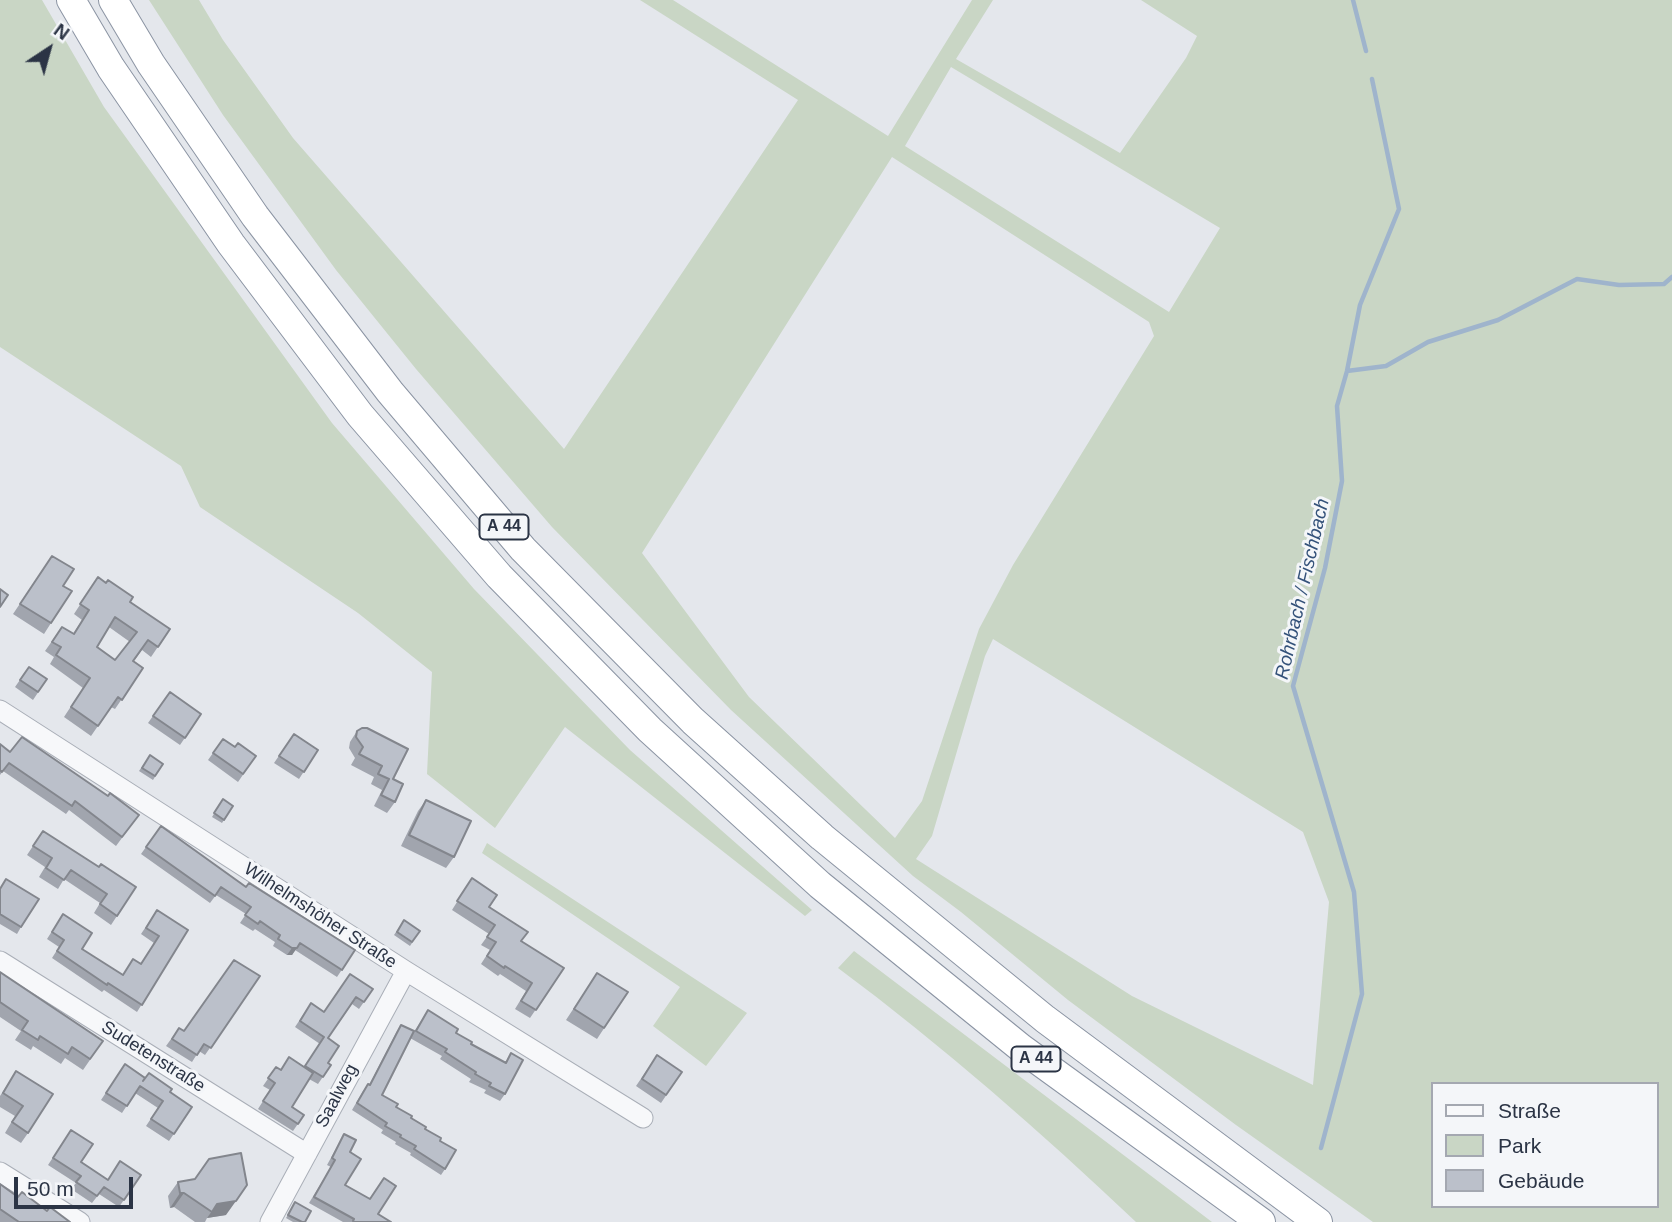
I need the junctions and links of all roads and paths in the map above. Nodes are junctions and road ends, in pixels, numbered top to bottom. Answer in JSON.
{"nodes":[{"id":1,"x":71,"y":0,"type":"edge"},
{"id":2,"x":113,"y":0,"type":"edge"},
{"id":3,"x":3,"y":717,"type":"edge"},
{"id":4,"x":0,"y":961,"type":"edge"},
{"id":5,"x":406,"y":971,"type":"junction"},
{"id":6,"x":643,"y":1118,"type":"dead end"},
{"id":7,"x":307,"y":1154,"type":"junction"},
{"id":8,"x":0,"y":1172,"type":"edge"},
{"id":9,"x":80,"y":1222,"type":"edge"},
{"id":10,"x":270,"y":1222,"type":"edge"},
{"id":11,"x":1261,"y":1222,"type":"edge"},
{"id":12,"x":1318,"y":1222,"type":"edge"}],
"edges":[{"from":1,"to":11,"type":"highway","number":"A 44"},
{"from":2,"to":12,"type":"highway","number":"A 44"},
{"from":3,"to":5,"type":"street","name":"Wilhelmshöher Straße"},
{"from":4,"to":7,"type":"street","name":"Sudetenstraße"},
{"from":5,"to":6,"type":"street","name":"Wilhelmshöher Straße"},
{"from":5,"to":7,"type":"street","name":"Saalweg"},
{"from":7,"to":10,"type":"street","name":"Saalweg"},
{"from":8,"to":9,"type":"street"}]}
